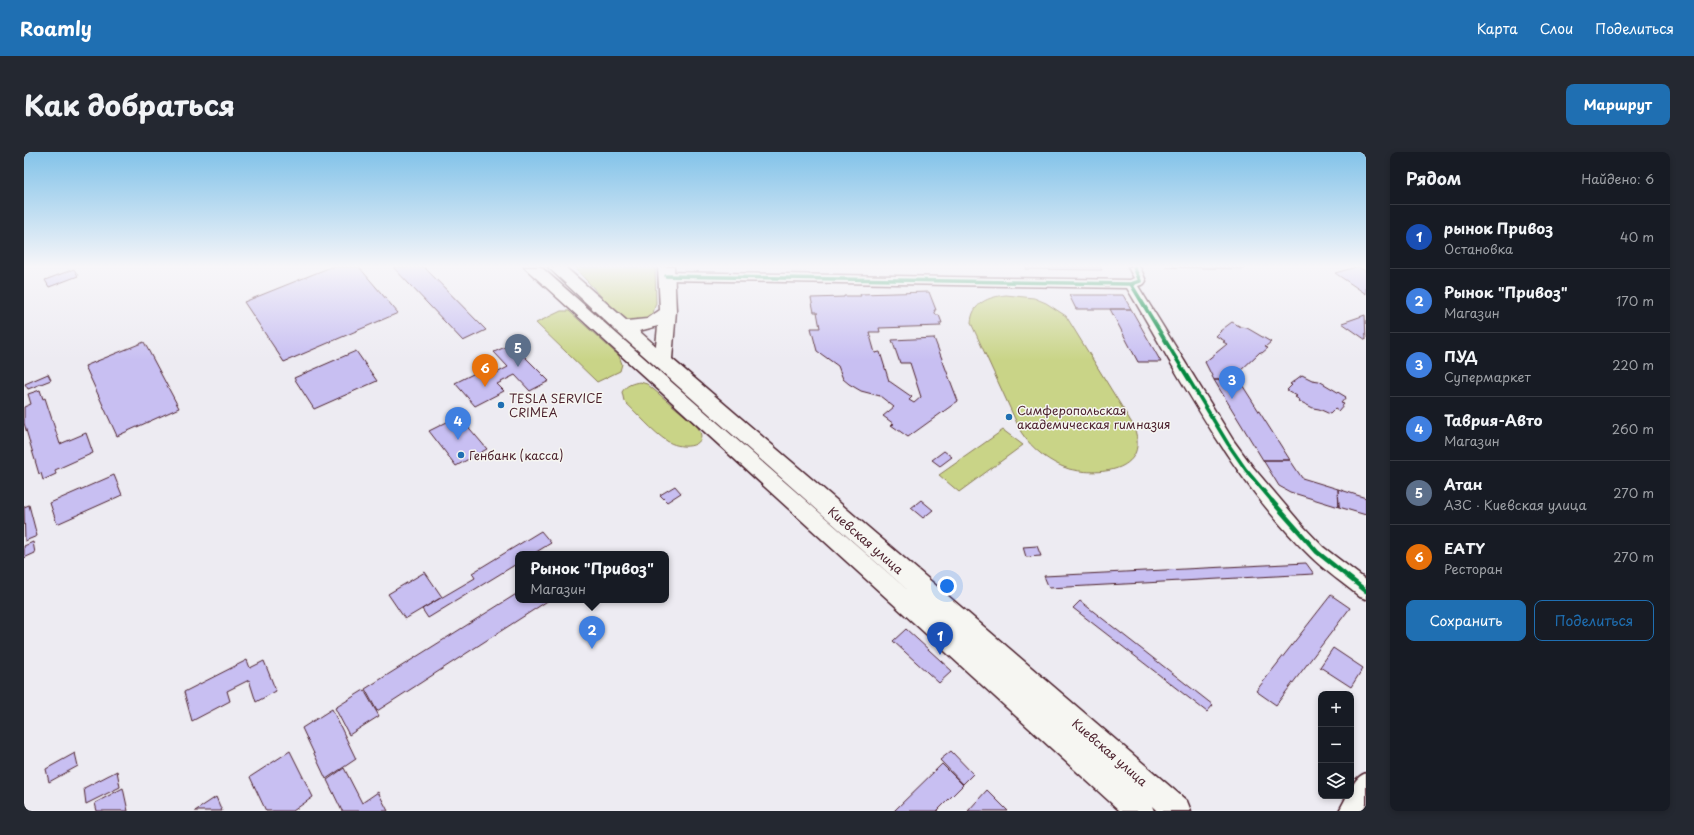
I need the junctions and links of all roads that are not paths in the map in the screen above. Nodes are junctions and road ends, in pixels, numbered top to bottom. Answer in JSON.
{"nodes":[{"id":1,"x":565,"y":298,"type":"edge"},
{"id":2,"x":589,"y":298,"type":"edge"},
{"id":3,"x":667,"y":298,"type":"edge"},
{"id":4,"x":1145,"y":298,"type":"edge"},
{"id":5,"x":668,"y":310,"type":"junction"},
{"id":6,"x":622,"y":327,"type":"junction"},
{"id":7,"x":663,"y":362,"type":"junction"},
{"id":8,"x":1366,"y":591,"type":"edge"},
{"id":9,"x":1366,"y":784,"type":"edge"},
{"id":10,"x":1140,"y":811,"type":"edge"},
{"id":11,"x":1177,"y":811,"type":"edge"},
{"id":12,"x":1350,"y":811,"type":"edge"}],
"edges":[{"from":1,"to":10,"type":"main road","name":"Киевская улица"},
{"from":2,"to":6,"type":"main road","name":"Киевская улица"},
{"from":3,"to":5,"type":"main road"},
{"from":4,"to":8,"type":"street"},
{"from":5,"to":6,"type":"main road"},
{"from":5,"to":7,"type":"main road"},
{"from":6,"to":7,"type":"main road","name":"Киевская улица"},
{"from":7,"to":11,"type":"main road","name":"Киевская улица"},
{"from":9,"to":12,"type":"street"}]}
